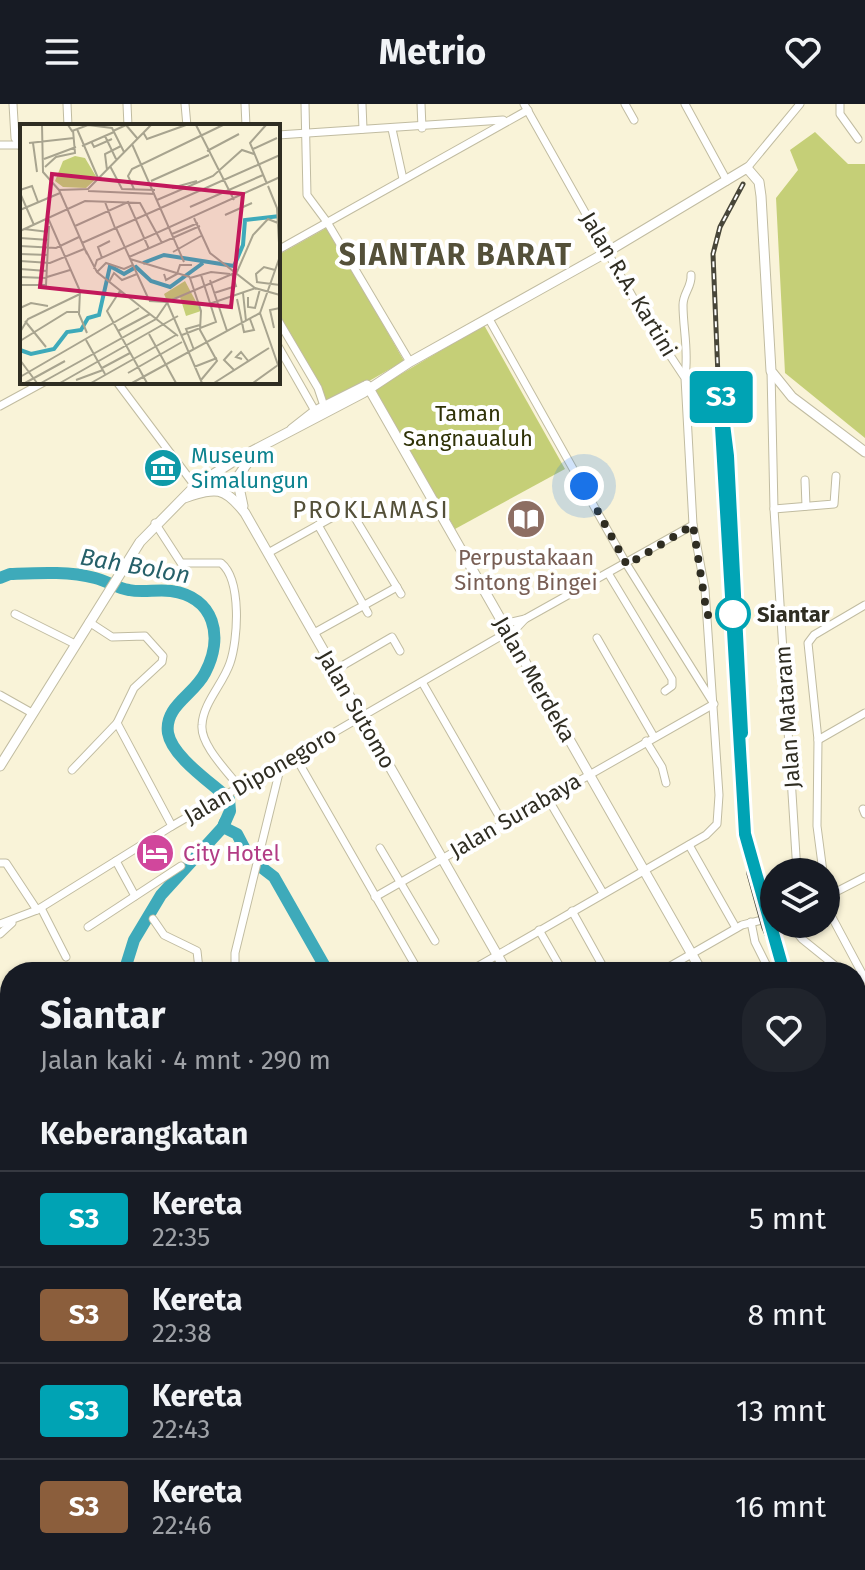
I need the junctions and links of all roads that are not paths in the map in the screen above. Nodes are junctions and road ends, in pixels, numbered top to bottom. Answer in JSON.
{"nodes":[{"id":1,"x":13,"y":104,"type":"edge"},
{"id":2,"x":67,"y":104,"type":"edge"},
{"id":3,"x":127,"y":104,"type":"edge"},
{"id":4,"x":185,"y":104,"type":"edge"},
{"id":5,"x":245,"y":104,"type":"edge"},
{"id":6,"x":305,"y":104,"type":"edge"},
{"id":7,"x":362,"y":104,"type":"edge"},
{"id":8,"x":421,"y":104,"type":"edge"},
{"id":9,"x":625,"y":104,"type":"edge"},
{"id":10,"x":685,"y":104,"type":"edge"},
{"id":11,"x":800,"y":104,"type":"edge"},
{"id":12,"x":840,"y":104,"type":"edge"},
{"id":13,"x":526,"y":107,"type":"edge"},
{"id":14,"x":509,"y":119,"type":"junction"},
{"id":15,"x":634,"y":120,"type":"dead end"},
{"id":16,"x":68,"y":124,"type":"edge"},
{"id":17,"x":128,"y":124,"type":"edge"},
{"id":18,"x":187,"y":124,"type":"edge"},
{"id":19,"x":246,"y":124,"type":"edge"},
{"id":20,"x":422,"y":128,"type":"junction"},
{"id":21,"x":363,"y":129,"type":"junction"},
{"id":22,"x":392,"y":129,"type":"junction"},
{"id":23,"x":306,"y":134,"type":"junction"},
{"id":24,"x":280,"y":135,"type":"edge"},
{"id":25,"x":858,"y":139,"type":"dead end"},
{"id":26,"x":0,"y":145,"type":"edge"},
{"id":27,"x":20,"y":146,"type":"edge"},
{"id":28,"x":747,"y":168,"type":"junction"},
{"id":29,"x":403,"y":179,"type":"junction"},
{"id":30,"x":727,"y":181,"type":"junction"},
{"id":31,"x":327,"y":222,"type":"junction"},
{"id":32,"x":280,"y":249,"type":"edge"},
{"id":33,"x":607,"y":252,"type":"junction"},
{"id":34,"x":691,"y":275,"type":"dead end"},
{"id":35,"x":489,"y":319,"type":"junction"},
{"id":36,"x":280,"y":323,"type":"edge"},
{"id":37,"x":280,"y":349,"type":"edge"},
{"id":38,"x":410,"y":362,"type":"junction"},
{"id":39,"x":771,"y":371,"type":"junction"},
{"id":40,"x":685,"y":378,"type":"junction"},
{"id":41,"x":40,"y":384,"type":"edge"},
{"id":42,"x":118,"y":384,"type":"edge"},
{"id":43,"x":368,"y":387,"type":"junction"},
{"id":44,"x":0,"y":406,"type":"edge"},
{"id":45,"x":324,"y":406,"type":"junction"},
{"id":46,"x":289,"y":432,"type":"junction"},
{"id":47,"x":258,"y":448,"type":"junction"},
{"id":48,"x":865,"y":452,"type":"edge"},
{"id":49,"x":836,"y":476,"type":"dead end"},
{"id":50,"x":805,"y":480,"type":"dead end"},
{"id":51,"x":195,"y":486,"type":"junction"},
{"id":52,"x":180,"y":499,"type":"junction"},
{"id":53,"x":806,"y":506,"type":"junction"},
{"id":54,"x":774,"y":509,"type":"junction"},
{"id":55,"x":245,"y":513,"type":"junction"},
{"id":56,"x":155,"y":523,"type":"junction"},
{"id":57,"x":318,"y":525,"type":"junction"},
{"id":58,"x":693,"y":525,"type":"junction"},
{"id":59,"x":268,"y":553,"type":"junction"},
{"id":60,"x":627,"y":565,"type":"junction"},
{"id":61,"x":608,"y":573,"type":"junction"},
{"id":62,"x":865,"y":605,"type":"edge"},
{"id":63,"x":366,"y":609,"type":"junction"},
{"id":64,"x":15,"y":614,"type":"dead end"},
{"id":65,"x":525,"y":619,"type":"junction"},
{"id":66,"x":89,"y":622,"type":"junction"},
{"id":67,"x":507,"y":630,"type":"junction"},
{"id":68,"x":314,"y":633,"type":"junction"},
{"id":69,"x":597,"y":638,"type":"dead end"},
{"id":70,"x":75,"y":644,"type":"junction"},
{"id":71,"x":400,"y":651,"type":"dead end"},
{"id":72,"x":335,"y":670,"type":"junction"},
{"id":73,"x":422,"y":682,"type":"junction"},
{"id":74,"x":665,"y":691,"type":"dead end"},
{"id":75,"x":0,"y":695,"type":"edge"},
{"id":76,"x":714,"y":704,"type":"junction"},
{"id":77,"x":32,"y":713,"type":"junction"},
{"id":78,"x":865,"y":713,"type":"edge"},
{"id":79,"x":361,"y":716,"type":"junction"},
{"id":80,"x":117,"y":723,"type":"junction"},
{"id":81,"x":654,"y":737,"type":"junction"},
{"id":82,"x":818,"y":740,"type":"junction"},
{"id":83,"x":646,"y":741,"type":"junction"},
{"id":84,"x":295,"y":756,"type":"junction"},
{"id":85,"x":281,"y":765,"type":"junction"},
{"id":86,"x":0,"y":766,"type":"edge"},
{"id":87,"x":72,"y":770,"type":"dead end"},
{"id":88,"x":589,"y":772,"type":"junction"},
{"id":89,"x":666,"y":783,"type":"dead end"},
{"id":90,"x":238,"y":789,"type":"junction"},
{"id":91,"x":547,"y":797,"type":"junction"},
{"id":92,"x":503,"y":823,"type":"junction"},
{"id":93,"x":172,"y":826,"type":"junction"},
{"id":94,"x":689,"y":845,"type":"junction"},
{"id":95,"x":380,"y":848,"type":"dead end"},
{"id":96,"x":442,"y":857,"type":"junction"},
{"id":97,"x":796,"y":858,"type":"edge"},
{"id":98,"x":821,"y":858,"type":"edge"},
{"id":99,"x":116,"y":861,"type":"junction"},
{"id":100,"x":0,"y":863,"type":"edge"},
{"id":101,"x":181,"y":866,"type":"dead end"},
{"id":102,"x":645,"y":870,"type":"junction"},
{"id":103,"x":865,"y":877,"type":"edge"},
{"id":104,"x":401,"y":882,"type":"junction"},
{"id":105,"x":840,"y":889,"type":"edge"},
{"id":106,"x":603,"y":893,"type":"junction"},
{"id":107,"x":135,"y":896,"type":"junction"},
{"id":108,"x":375,"y":897,"type":"junction"},
{"id":109,"x":39,"y":909,"type":"junction"},
{"id":110,"x":572,"y":911,"type":"junction"},
{"id":111,"x":153,"y":919,"type":"dead end"},
{"id":112,"x":760,"y":920,"type":"edge"},
{"id":113,"x":14,"y":921,"type":"junction"},
{"id":114,"x":751,"y":922,"type":"junction"},
{"id":115,"x":0,"y":924,"type":"edge"},
{"id":116,"x":88,"y":927,"type":"dead end"},
{"id":117,"x":736,"y":928,"type":"junction"},
{"id":118,"x":539,"y":930,"type":"junction"},
{"id":119,"x":840,"y":931,"type":"edge"},
{"id":120,"x":0,"y":934,"type":"edge"},
{"id":121,"x":801,"y":938,"type":"edge"},
{"id":122,"x":435,"y":941,"type":"dead end"},
{"id":123,"x":692,"y":954,"type":"junction"},
{"id":124,"x":497,"y":955,"type":"junction"},
{"id":125,"x":865,"y":956,"type":"edge"},
{"id":126,"x":66,"y":957,"type":"dead end"},
{"id":127,"x":856,"y":960,"type":"joint"},
{"id":128,"x":198,"y":962,"type":"edge"},
{"id":129,"x":235,"y":962,"type":"edge"},
{"id":130,"x":413,"y":962,"type":"edge"},
{"id":131,"x":485,"y":962,"type":"edge"},
{"id":132,"x":501,"y":962,"type":"edge"},
{"id":133,"x":557,"y":962,"type":"edge"},
{"id":134,"x":600,"y":962,"type":"edge"},
{"id":135,"x":678,"y":962,"type":"edge"},
{"id":136,"x":696,"y":962,"type":"edge"},
{"id":137,"x":765,"y":962,"type":"edge"},
{"id":138,"x":831,"y":962,"type":"edge"}],
"edges":[{"from":1,"to":27,"type":"street"},
{"from":2,"to":16,"type":"street"},
{"from":3,"to":17,"type":"street"},
{"from":4,"to":18,"type":"street"},
{"from":5,"to":19,"type":"street"},
{"from":6,"to":23,"type":"street"},
{"from":7,"to":21,"type":"street"},
{"from":8,"to":20,"type":"street"},
{"from":9,"to":15,"type":"street"},
{"from":10,"to":30,"type":"street"},
{"from":11,"to":28,"type":"street"},
{"from":12,"to":25,"type":"street"},
{"from":13,"to":14,"type":"street"},
{"from":13,"to":33,"type":"street","name":"Jalan R.A. Kartini"},
{"from":14,"to":20,"type":"street"},
{"from":14,"to":29,"type":"street"},
{"from":20,"to":22,"type":"street"},
{"from":21,"to":22,"type":"street"},
{"from":21,"to":23,"type":"street"},
{"from":22,"to":29,"type":"street"},
{"from":23,"to":24,"type":"street"},
{"from":23,"to":31,"type":"street"},
{"from":26,"to":27,"type":"street"},
{"from":28,"to":30,"type":"main road"},
{"from":28,"to":39,"type":"main road"},
{"from":29,"to":31,"type":"street"},
{"from":30,"to":33,"type":"main road"},
{"from":31,"to":32,"type":"street"},
{"from":31,"to":38,"type":"street"},
{"from":33,"to":35,"type":"main road"},
{"from":33,"to":40,"type":"street","name":"Jalan R.A. Kartini"},
{"from":34,"to":40,"type":"street"},
{"from":35,"to":38,"type":"main road"},
{"from":35,"to":60,"type":"street"},
{"from":36,"to":45,"type":"street"},
{"from":37,"to":45,"type":"street"},
{"from":38,"to":43,"type":"main road"},
{"from":39,"to":48,"type":"main road"},
{"from":39,"to":54,"type":"street","name":"Jalan Mataram"},
{"from":40,"to":58,"type":"street","name":"Jalan R.A. Kartini"},
{"from":41,"to":44,"type":"street"},
{"from":42,"to":51,"type":"street"},
{"from":43,"to":45,"type":"main road"},
{"from":43,"to":46,"type":"main road"},
{"from":43,"to":67,"type":"main road","name":"Jalan Merdeka"},
{"from":45,"to":46,"type":"main road"},
{"from":46,"to":47,"type":"main road"},
{"from":47,"to":51,"type":"main road"},
{"from":47,"to":55,"type":"main road"},
{"from":49,"to":53,"type":"street"},
{"from":50,"to":53,"type":"street"},
{"from":51,"to":52,"type":"main road"},
{"from":52,"to":55,"type":"main road","name":"Jalan Sutomo"},
{"from":52,"to":56,"type":"main road"},
{"from":53,"to":54,"type":"street"},
{"from":54,"to":97,"type":"street","name":"Jalan Mataram"},
{"from":55,"to":59,"type":"main road","name":"Jalan Sutomo"},
{"from":56,"to":66,"type":"main road"},
{"from":56,"to":90,"type":"street"},
{"from":57,"to":59,"type":"street"},
{"from":57,"to":63,"type":"street"},
{"from":57,"to":63,"type":"street"},
{"from":58,"to":60,"type":"street","name":"Jalan Diponegoro"},
{"from":58,"to":76,"type":"street","name":"Jalan R.A. Kartini"},
{"from":59,"to":68,"type":"main road","name":"Jalan Sutomo"},
{"from":60,"to":61,"type":"street","name":"Jalan Diponegoro"},
{"from":60,"to":76,"type":"street"},
{"from":61,"to":65,"type":"street","name":"Jalan Diponegoro"},
{"from":61,"to":74,"type":"street"},
{"from":62,"to":82,"type":"street"},
{"from":63,"to":68,"type":"street"},
{"from":64,"to":70,"type":"street"},
{"from":65,"to":67,"type":"street","name":"Jalan Diponegoro"},
{"from":65,"to":67,"type":"street","name":"Jalan Diponegoro"},
{"from":66,"to":70,"type":"main road"},
{"from":66,"to":80,"type":"street"},
{"from":67,"to":73,"type":"street","name":"Jalan Diponegoro"},
{"from":67,"to":88,"type":"main road","name":"Jalan Merdeka"},
{"from":68,"to":72,"type":"main road","name":"Jalan Sutomo"},
{"from":69,"to":81,"type":"street"},
{"from":70,"to":77,"type":"main road"},
{"from":71,"to":72,"type":"street"},
{"from":72,"to":79,"type":"main road","name":"Jalan Sutomo"},
{"from":73,"to":79,"type":"street","name":"Jalan Diponegoro"},
{"from":73,"to":92,"type":"street"},
{"from":75,"to":77,"type":"street"},
{"from":76,"to":81,"type":"street","name":"Jalan Surabaya"},
{"from":76,"to":94,"type":"street","name":"Jalan R.A. Kartini"},
{"from":77,"to":86,"type":"main road"},
{"from":78,"to":82,"type":"street"},
{"from":79,"to":84,"type":"street","name":"Jalan Diponegoro"},
{"from":79,"to":96,"type":"main road","name":"Jalan Sutomo"},
{"from":80,"to":87,"type":"street"},
{"from":80,"to":93,"type":"street"},
{"from":81,"to":83,"type":"street","name":"Jalan Surabaya"},
{"from":82,"to":98,"type":"street"},
{"from":83,"to":88,"type":"street","name":"Jalan Surabaya"},
{"from":83,"to":89,"type":"street"},
{"from":84,"to":85,"type":"street","name":"Jalan Diponegoro"},
{"from":84,"to":108,"type":"street"},
{"from":85,"to":90,"type":"street","name":"Jalan Diponegoro"},
{"from":85,"to":129,"type":"street"},
{"from":88,"to":91,"type":"street","name":"Jalan Surabaya"},
{"from":88,"to":102,"type":"main road","name":"Jalan Merdeka"},
{"from":90,"to":93,"type":"street","name":"Jalan Diponegoro"},
{"from":91,"to":92,"type":"street","name":"Jalan Surabaya"},
{"from":91,"to":106,"type":"street"},
{"from":92,"to":96,"type":"street","name":"Jalan Surabaya"},
{"from":93,"to":99,"type":"street","name":"Jalan Diponegoro"},
{"from":94,"to":102,"type":"street"},
{"from":94,"to":117,"type":"street"},
{"from":95,"to":104,"type":"street"},
{"from":96,"to":104,"type":"street","name":"Jalan Surabaya"},
{"from":96,"to":124,"type":"main road","name":"Jalan Sutomo"},
{"from":99,"to":107,"type":"street"},
{"from":99,"to":109,"type":"street","name":"Jalan Diponegoro"},
{"from":100,"to":109,"type":"street"},
{"from":101,"to":107,"type":"street"},
{"from":102,"to":106,"type":"street"},
{"from":102,"to":123,"type":"main road","name":"Jalan Merdeka"},
{"from":103,"to":105,"type":"street"},
{"from":104,"to":108,"type":"street","name":"Jalan Surabaya"},
{"from":104,"to":122,"type":"street"},
{"from":106,"to":110,"type":"street"},
{"from":107,"to":116,"type":"street"},
{"from":108,"to":130,"type":"street"},
{"from":109,"to":113,"type":"street","name":"Jalan Diponegoro"},
{"from":109,"to":126,"type":"street"},
{"from":110,"to":118,"type":"street"},
{"from":110,"to":134,"type":"street"},
{"from":111,"to":128,"type":"street"},
{"from":112,"to":114,"type":"street"},
{"from":113,"to":115,"type":"street"},
{"from":113,"to":120,"type":"street"},
{"from":114,"to":117,"type":"street"},
{"from":114,"to":137,"type":"street"},
{"from":117,"to":123,"type":"street"},
{"from":118,"to":124,"type":"street"},
{"from":118,"to":133,"type":"street"},
{"from":119,"to":127,"type":"street"},
{"from":121,"to":138,"type":"street"},
{"from":123,"to":135,"type":"street"},
{"from":123,"to":136,"type":"main road","name":"Jalan Merdeka"},
{"from":124,"to":131,"type":"street"},
{"from":124,"to":132,"type":"main road","name":"Jalan Sutomo"},
{"from":125,"to":127,"type":"street"}]}
